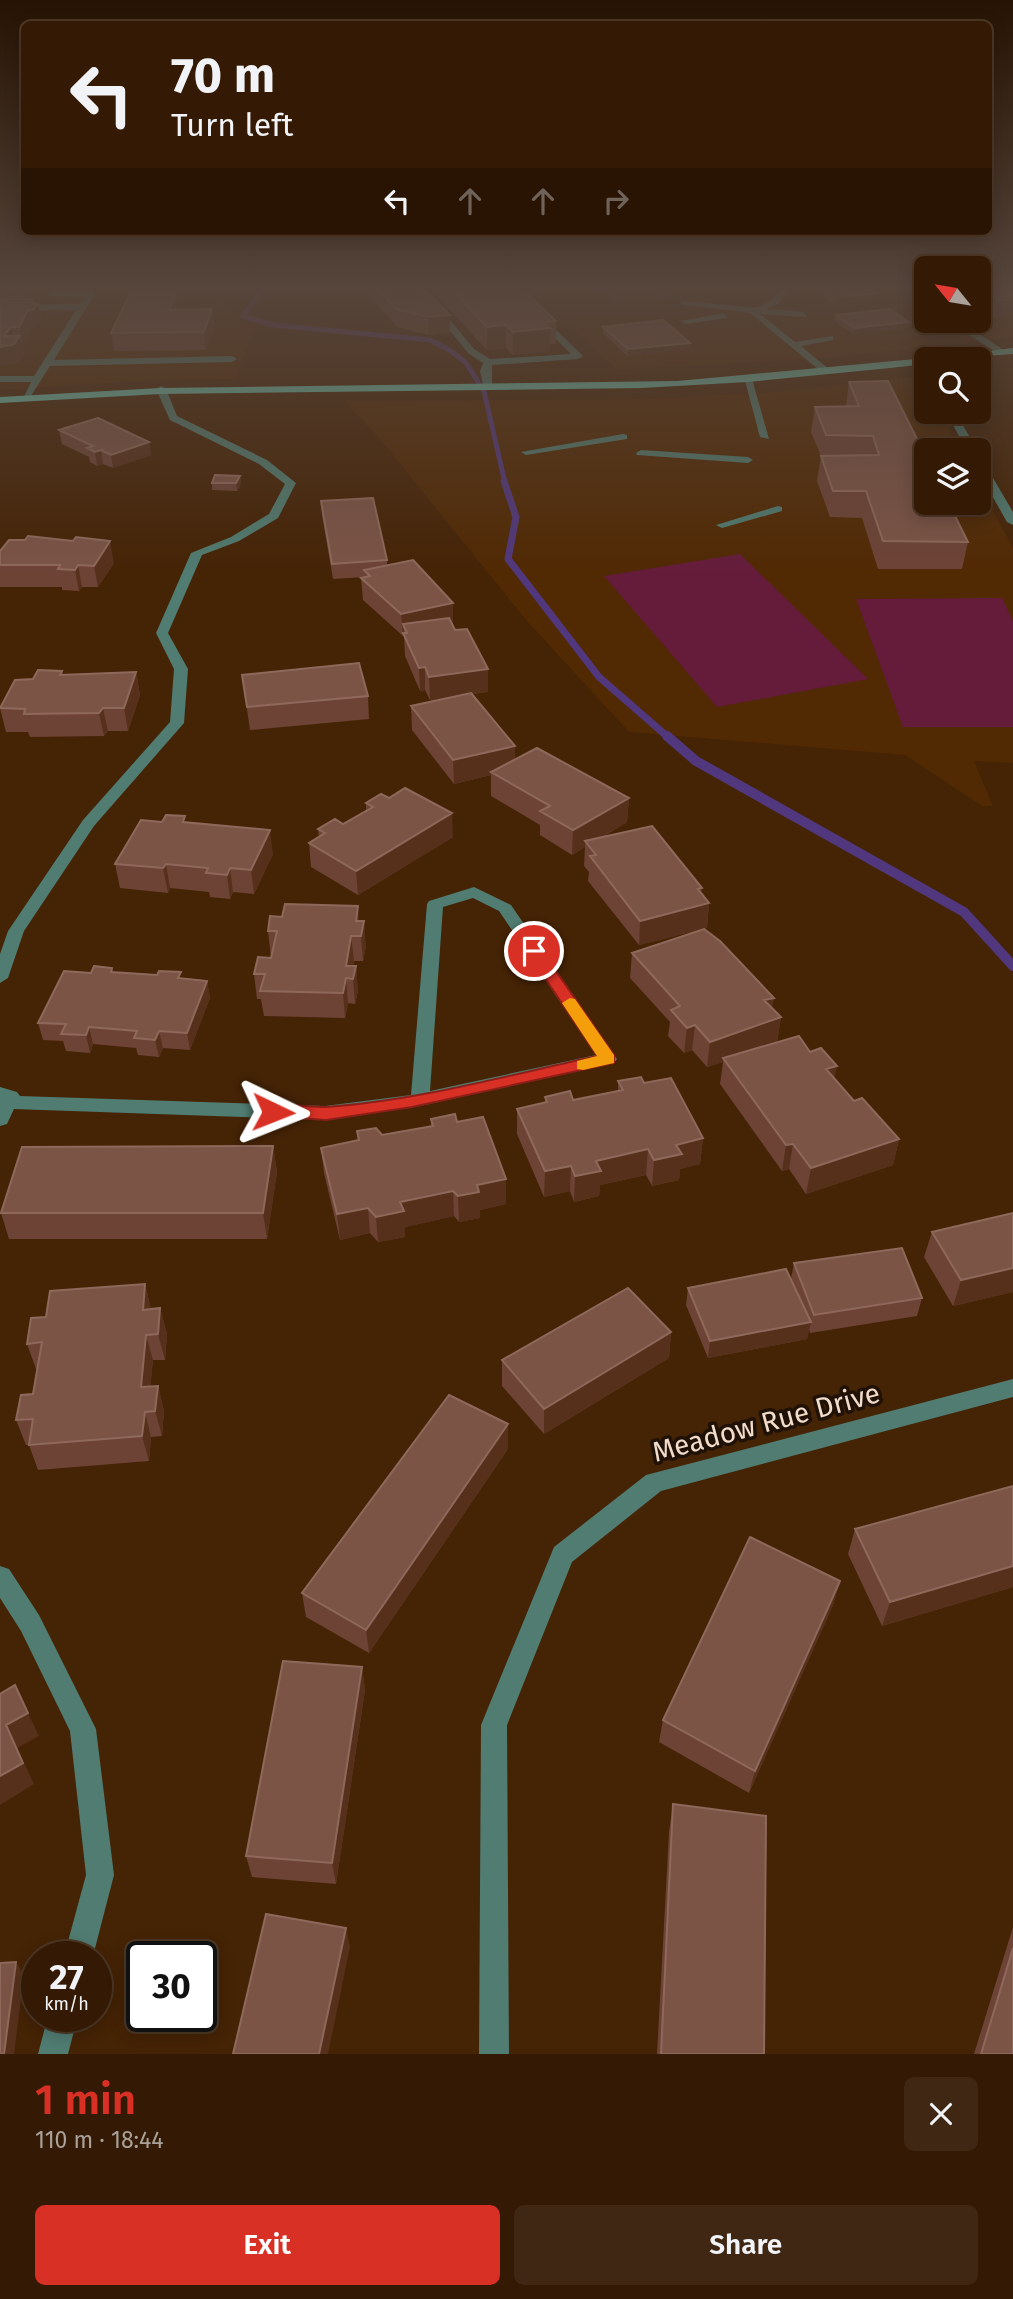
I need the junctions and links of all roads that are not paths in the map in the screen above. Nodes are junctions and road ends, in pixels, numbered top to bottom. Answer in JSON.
{"nodes":[{"id":1,"x":34,"y":382,"type":"edge"},
{"id":2,"x":486,"y":382,"type":"edge"},
{"id":3,"x":696,"y":382,"type":"edge"},
{"id":4,"x":748,"y":382,"type":"edge"},
{"id":5,"x":487,"y":387,"type":"junction"},
{"id":6,"x":161,"y":389,"type":"junction"},
{"id":7,"x":26,"y":397,"type":"junction"},
{"id":8,"x":0,"y":400,"type":"edge"},
{"id":9,"x":623,"y":437,"type":"dead end"},
{"id":10,"x":765,"y":437,"type":"dead end"},
{"id":11,"x":526,"y":452,"type":"dead end"},
{"id":12,"x":641,"y":453,"type":"dead end"},
{"id":13,"x":748,"y":460,"type":"dead end"},
{"id":14,"x":991,"y":484,"type":"edge"},
{"id":15,"x":778,"y":509,"type":"dead end"},
{"id":16,"x":1013,"y":522,"type":"edge"},
{"id":17,"x":722,"y":525,"type":"dead end"},
{"id":18,"x":0,"y":978,"type":"edge"},
{"id":19,"x":420,"y":1100,"type":"junction"},
{"id":20,"x":3,"y":1104,"type":"edge"},
{"id":21,"x":1013,"y":1388,"type":"edge"},
{"id":22,"x":0,"y":1577,"type":"edge"},
{"id":23,"x":83,"y":1941,"type":"edge"},
{"id":24,"x":59,"y":2032,"type":"edge"},
{"id":25,"x":53,"y":2054,"type":"edge"},
{"id":26,"x":494,"y":2054,"type":"edge"}],
"edges":[{"from":1,"to":7,"type":"street"},
{"from":2,"to":5,"type":"street"},
{"from":3,"to":5,"type":"main road"},
{"from":4,"to":10,"type":"street"},
{"from":5,"to":6,"type":"main road"},
{"from":6,"to":7,"type":"main road"},
{"from":6,"to":18,"type":"street"},
{"from":7,"to":8,"type":"main road"},
{"from":9,"to":11,"type":"street"},
{"from":12,"to":13,"type":"street"},
{"from":14,"to":16,"type":"street"},
{"from":15,"to":17,"type":"street"},
{"from":19,"to":19,"type":"street"},
{"from":19,"to":20,"type":"street"},
{"from":21,"to":26,"type":"street","name":"Meadow Rue Drive"},
{"from":22,"to":23,"type":"street"},
{"from":24,"to":25,"type":"street"}]}
